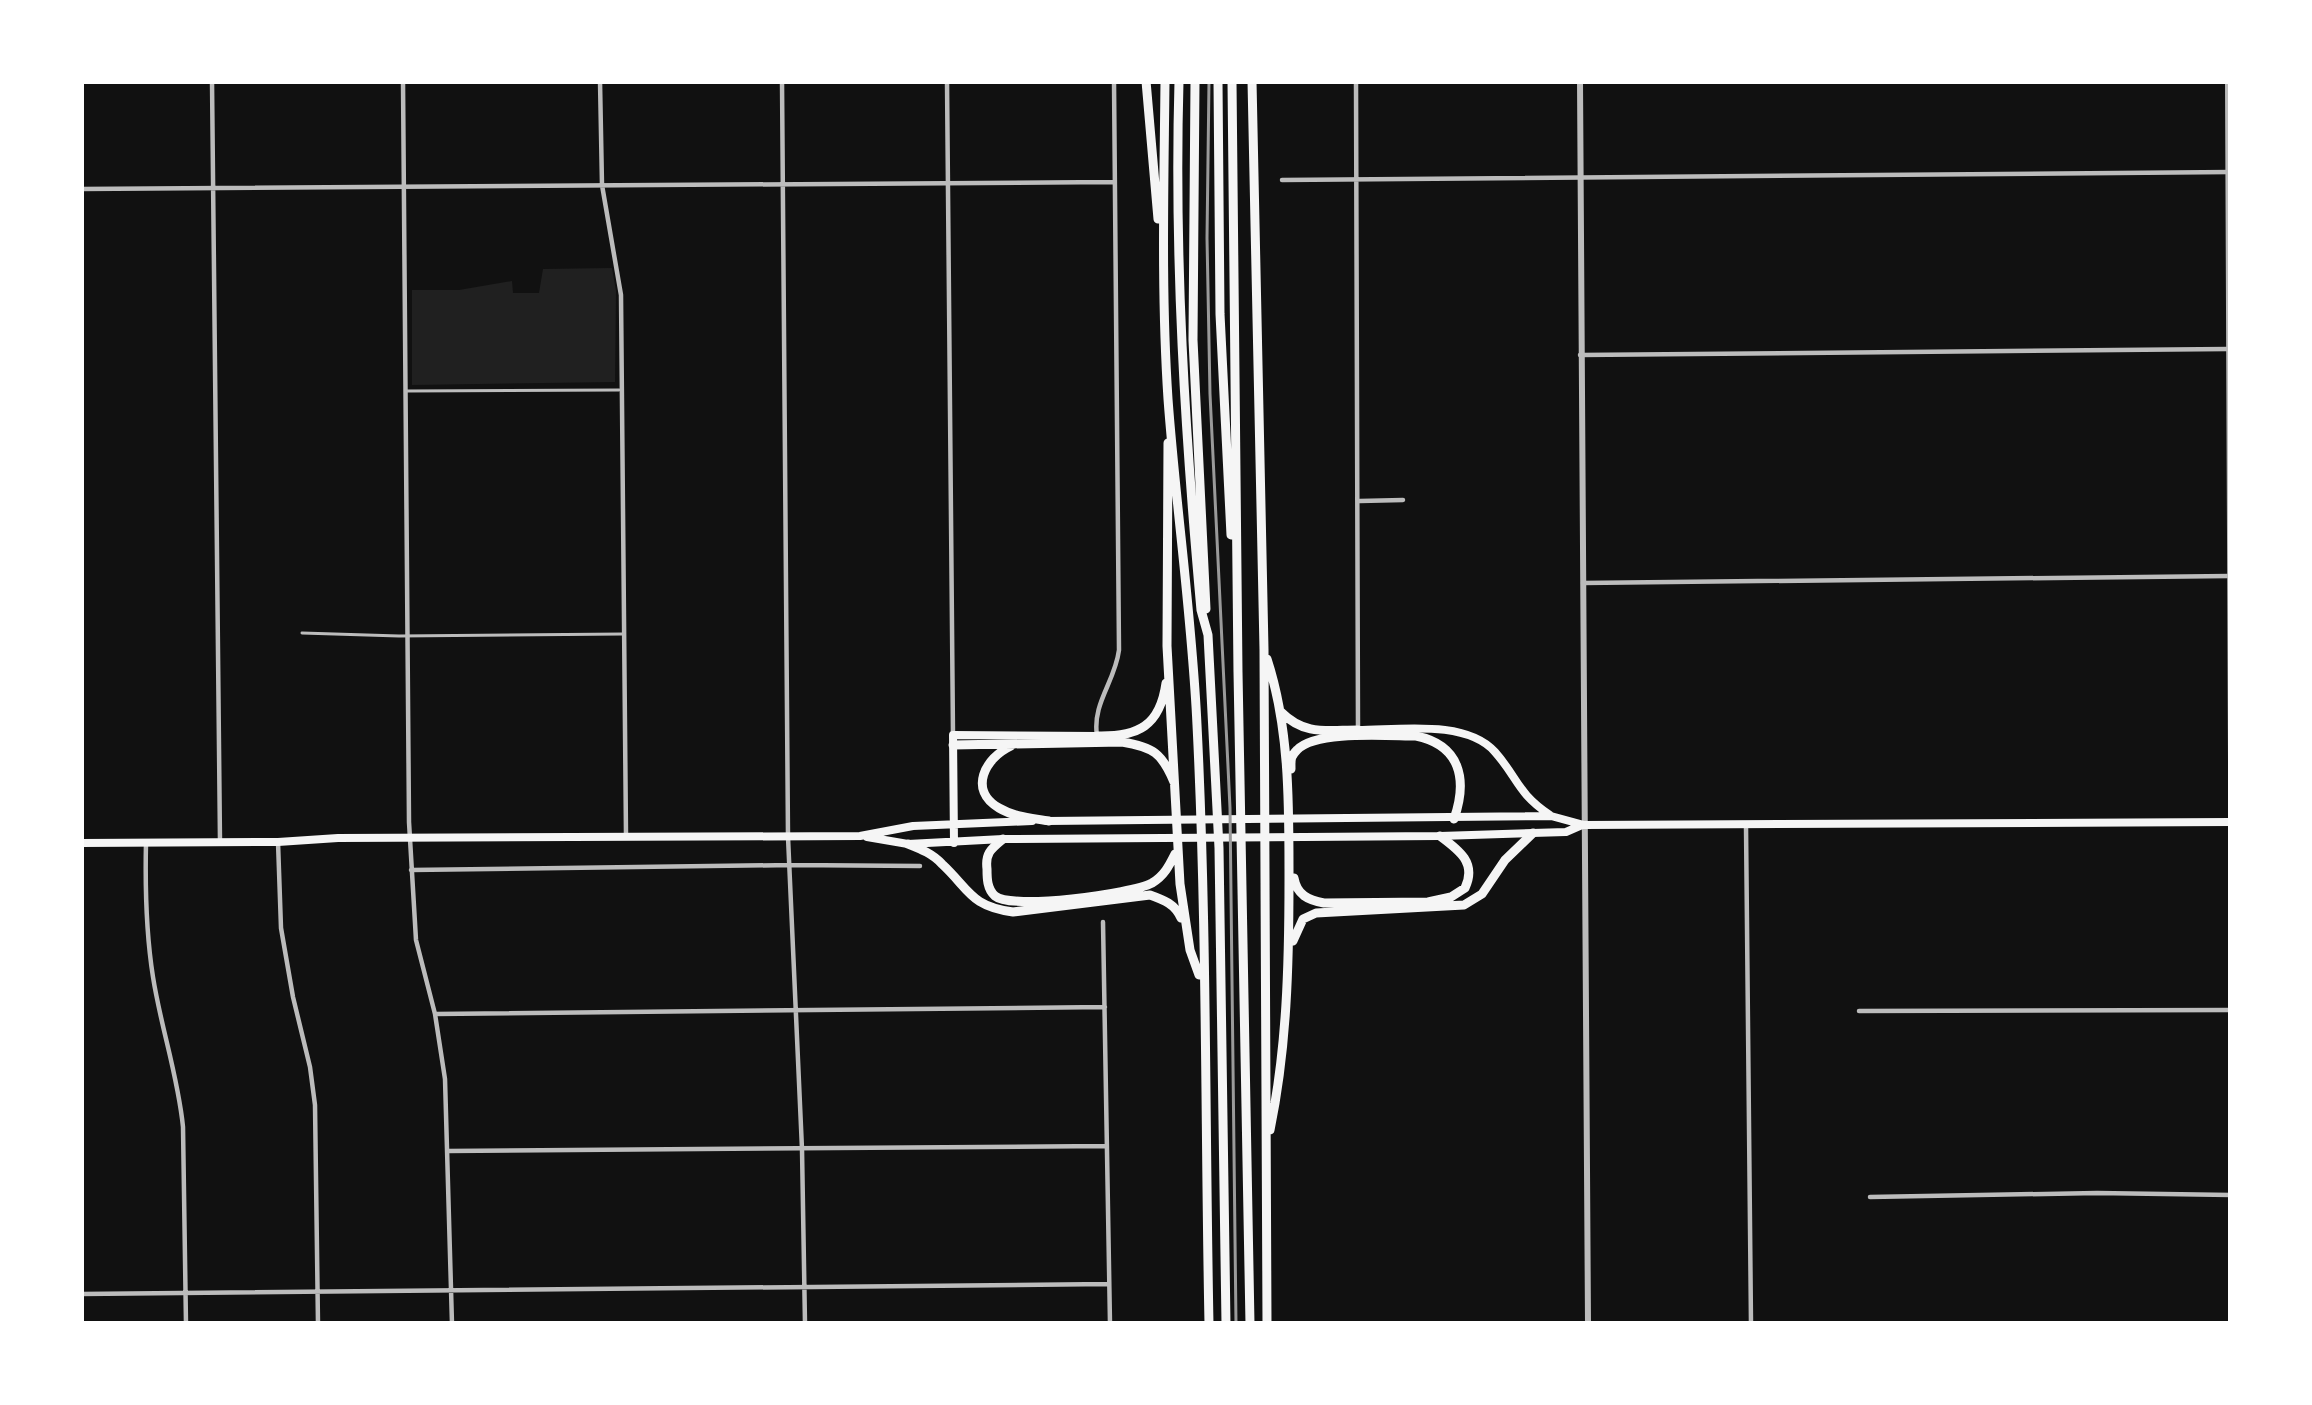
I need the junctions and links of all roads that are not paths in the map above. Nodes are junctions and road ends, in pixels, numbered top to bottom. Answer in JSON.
{"nodes":[{"id":1,"x":212,"y":81,"type":"edge"},
{"id":2,"x":403,"y":81,"type":"edge"},
{"id":3,"x":600,"y":81,"type":"edge"},
{"id":4,"x":782,"y":81,"type":"edge"},
{"id":5,"x":947,"y":81,"type":"edge"},
{"id":6,"x":1114,"y":81,"type":"edge"},
{"id":7,"x":1146,"y":81,"type":"edge"},
{"id":8,"x":1165,"y":81,"type":"edge"},
{"id":9,"x":1179,"y":81,"type":"edge"},
{"id":10,"x":1195,"y":81,"type":"edge"},
{"id":11,"x":1218,"y":81,"type":"edge"},
{"id":12,"x":1232,"y":81,"type":"edge"},
{"id":13,"x":1252,"y":81,"type":"edge"},
{"id":14,"x":1356,"y":81,"type":"edge"},
{"id":15,"x":1580,"y":81,"type":"edge"},
{"id":16,"x":2228,"y":81,"type":"edge"},
{"id":17,"x":2230,"y":172,"type":"edge"},
{"id":18,"x":1581,"y":178,"type":"junction"},
{"id":19,"x":1282,"y":180,"type":"dead end"},
{"id":20,"x":1356,"y":181,"type":"junction"},
{"id":21,"x":1113,"y":182,"type":"junction"},
{"id":22,"x":948,"y":183,"type":"junction"},
{"id":23,"x":783,"y":184,"type":"junction"},
{"id":24,"x":602,"y":185,"type":"junction"},
{"id":25,"x":404,"y":186,"type":"junction"},
{"id":26,"x":213,"y":187,"type":"junction"},
{"id":27,"x":81,"y":189,"type":"edge"},
{"id":28,"x":1162,"y":271,"type":"junction"},
{"id":29,"x":2228,"y":349,"type":"edge"},
{"id":30,"x":1580,"y":355,"type":"junction"},
{"id":31,"x":621,"y":389,"type":"junction"},
{"id":32,"x":407,"y":391,"type":"junction"},
{"id":33,"x":1168,"y":400,"type":"junction"},
{"id":34,"x":1402,"y":500,"type":"dead end"},
{"id":35,"x":1358,"y":501,"type":"junction"},
{"id":36,"x":2228,"y":576,"type":"edge"},
{"id":37,"x":1583,"y":583,"type":"junction"},
{"id":38,"x":302,"y":634,"type":"dead end"},
{"id":39,"x":625,"y":634,"type":"junction"},
{"id":40,"x":1208,"y":635,"type":"junction"},
{"id":41,"x":408,"y":636,"type":"junction"},
{"id":42,"x":1264,"y":649,"type":"junction"},
{"id":43,"x":1169,"y":666,"type":"junction"},
{"id":44,"x":1238,"y":672,"type":"junction"},
{"id":45,"x":2230,"y":694,"type":"edge"},
{"id":46,"x":1281,"y":712,"type":"junction"},
{"id":47,"x":1358,"y":730,"type":"junction"},
{"id":48,"x":1097,"y":736,"type":"junction"},
{"id":49,"x":953,"y":740,"type":"junction"},
{"id":50,"x":1012,"y":746,"type":"junction"},
{"id":51,"x":2231,"y":763,"type":"edge"},
{"id":52,"x":1177,"y":790,"type":"junction"},
{"id":53,"x":1288,"y":804,"type":"junction"},
{"id":54,"x":1551,"y":816,"type":"junction"},
{"id":55,"x":1454,"y":819,"type":"junction"},
{"id":56,"x":1048,"y":821,"type":"junction"},
{"id":57,"x":953,"y":823,"type":"junction"},
{"id":58,"x":1746,"y":823,"type":"junction"},
{"id":59,"x":2231,"y":823,"type":"edge"},
{"id":60,"x":1584,"y":825,"type":"junction"},
{"id":61,"x":1533,"y":833,"type":"junction"},
{"id":62,"x":860,"y":836,"type":"junction"},
{"id":63,"x":1440,"y":836,"type":"junction"},
{"id":64,"x":788,"y":837,"type":"junction"},
{"id":65,"x":626,"y":838,"type":"junction"},
{"id":66,"x":410,"y":839,"type":"junction"},
{"id":67,"x":1004,"y":839,"type":"junction"},
{"id":68,"x":220,"y":842,"type":"junction"},
{"id":69,"x":278,"y":842,"type":"junction"},
{"id":70,"x":81,"y":843,"type":"edge"},
{"id":71,"x":146,"y":843,"type":"junction"},
{"id":72,"x":954,"y":843,"type":"junction"},
{"id":73,"x":908,"y":844,"type":"junction"},
{"id":74,"x":1289,"y":848,"type":"junction"},
{"id":75,"x":1178,"y":850,"type":"junction"},
{"id":76,"x":790,"y":865,"type":"junction"},
{"id":77,"x":920,"y":866,"type":"dead end"},
{"id":78,"x":411,"y":870,"type":"junction"},
{"id":79,"x":1103,"y":922,"type":"dead end"},
{"id":80,"x":1186,"y":929,"type":"junction"},
{"id":81,"x":1289,"y":955,"type":"junction"},
{"id":82,"x":1204,"y":986,"type":"junction"},
{"id":83,"x":1105,"y":1007,"type":"junction"},
{"id":84,"x":2231,"y":1010,"type":"edge"},
{"id":85,"x":1858,"y":1011,"type":"dead end"},
{"id":86,"x":795,"y":1012,"type":"junction"},
{"id":87,"x":435,"y":1014,"type":"junction"},
{"id":88,"x":1106,"y":1146,"type":"junction"},
{"id":89,"x":1266,"y":1147,"type":"junction"},
{"id":90,"x":802,"y":1149,"type":"junction"},
{"id":91,"x":448,"y":1151,"type":"junction"},
{"id":92,"x":2231,"y":1195,"type":"edge"},
{"id":93,"x":1870,"y":1197,"type":"dead end"},
{"id":94,"x":1109,"y":1284,"type":"junction"},
{"id":95,"x":804,"y":1288,"type":"junction"},
{"id":96,"x":451,"y":1291,"type":"junction"},
{"id":97,"x":317,"y":1292,"type":"junction"},
{"id":98,"x":186,"y":1293,"type":"junction"},
{"id":99,"x":81,"y":1294,"type":"edge"},
{"id":100,"x":186,"y":1324,"type":"edge"},
{"id":101,"x":318,"y":1324,"type":"edge"},
{"id":102,"x":452,"y":1324,"type":"edge"},
{"id":103,"x":805,"y":1324,"type":"edge"},
{"id":104,"x":1110,"y":1324,"type":"edge"},
{"id":105,"x":1209,"y":1324,"type":"edge"},
{"id":106,"x":1226,"y":1324,"type":"edge"},
{"id":107,"x":1250,"y":1324,"type":"edge"},
{"id":108,"x":1267,"y":1324,"type":"edge"},
{"id":109,"x":1588,"y":1324,"type":"edge"},
{"id":110,"x":1751,"y":1324,"type":"edge"}],
"edges":[{"from":1,"to":26,"type":"street"},
{"from":2,"to":25,"type":"street"},
{"from":3,"to":24,"type":"street"},
{"from":4,"to":23,"type":"street"},
{"from":5,"to":22,"type":"street"},
{"from":6,"to":21,"type":"street"},
{"from":7,"to":28,"type":"highway"},
{"from":8,"to":28,"type":"highway"},
{"from":9,"to":40,"type":"highway"},
{"from":10,"to":40,"type":"highway"},
{"from":11,"to":44,"type":"highway"},
{"from":12,"to":44,"type":"highway"},
{"from":13,"to":42,"type":"highway"},
{"from":14,"to":20,"type":"street"},
{"from":15,"to":18,"type":"street"},
{"from":16,"to":17,"type":"street"},
{"from":17,"to":18,"type":"street"},
{"from":17,"to":29,"type":"street"},
{"from":18,"to":20,"type":"street"},
{"from":18,"to":30,"type":"street"},
{"from":19,"to":20,"type":"street"},
{"from":20,"to":35,"type":"street"},
{"from":21,"to":22,"type":"street"},
{"from":21,"to":48,"type":"street"},
{"from":22,"to":23,"type":"street"},
{"from":22,"to":49,"type":"street"},
{"from":23,"to":24,"type":"street"},
{"from":23,"to":64,"type":"street"},
{"from":24,"to":25,"type":"street"},
{"from":24,"to":31,"type":"street"},
{"from":25,"to":26,"type":"street"},
{"from":25,"to":32,"type":"street"},
{"from":26,"to":27,"type":"street"},
{"from":26,"to":68,"type":"street"},
{"from":28,"to":33,"type":"highway"},
{"from":29,"to":30,"type":"street"},
{"from":29,"to":36,"type":"street"},
{"from":30,"to":37,"type":"street"},
{"from":31,"to":32,"type":"lane"},
{"from":31,"to":39,"type":"street"},
{"from":32,"to":41,"type":"street"},
{"from":33,"to":43,"type":"highway"},
{"from":33,"to":82,"type":"highway"},
{"from":34,"to":35,"type":"street"},
{"from":35,"to":47,"type":"street"},
{"from":36,"to":37,"type":"street"},
{"from":36,"to":45,"type":"street"},
{"from":37,"to":60,"type":"street"},
{"from":38,"to":41,"type":"lane"},
{"from":39,"to":41,"type":"lane"},
{"from":39,"to":65,"type":"street"},
{"from":40,"to":106,"type":"highway"},
{"from":41,"to":66,"type":"street"},
{"from":42,"to":46,"type":"highway"},
{"from":42,"to":89,"type":"highway"},
{"from":43,"to":48,"type":"highway"},
{"from":43,"to":52,"type":"highway"},
{"from":44,"to":107,"type":"highway"},
{"from":45,"to":51,"type":"street"},
{"from":46,"to":47,"type":"highway"},
{"from":46,"to":53,"type":"highway"},
{"from":47,"to":54,"type":"main road"},
{"from":48,"to":49,"type":"main road"},
{"from":49,"to":50,"type":"highway"},
{"from":49,"to":57,"type":"main road"},
{"from":50,"to":52,"type":"highway"},
{"from":50,"to":56,"type":"highway"},
{"from":52,"to":75,"type":"highway"},
{"from":53,"to":55,"type":"highway"},
{"from":53,"to":74,"type":"highway"},
{"from":54,"to":55,"type":"main road"},
{"from":54,"to":60,"type":"main road"},
{"from":55,"to":56,"type":"main road"},
{"from":56,"to":57,"type":"main road"},
{"from":57,"to":62,"type":"main road"},
{"from":57,"to":72,"type":"main road"},
{"from":58,"to":59,"type":"main road"},
{"from":58,"to":60,"type":"main road"},
{"from":58,"to":110,"type":"street"},
{"from":60,"to":61,"type":"main road"},
{"from":60,"to":109,"type":"street"},
{"from":61,"to":63,"type":"main road"},
{"from":61,"to":81,"type":"highway"},
{"from":62,"to":64,"type":"main road"},
{"from":62,"to":73,"type":"main road"},
{"from":63,"to":67,"type":"main road"},
{"from":63,"to":74,"type":"highway"},
{"from":64,"to":65,"type":"main road"},
{"from":64,"to":76,"type":"street"},
{"from":65,"to":66,"type":"main road"},
{"from":66,"to":69,"type":"main road"},
{"from":66,"to":78,"type":"street"},
{"from":67,"to":72,"type":"main road"},
{"from":67,"to":75,"type":"highway"},
{"from":68,"to":69,"type":"main road"},
{"from":68,"to":71,"type":"main road"},
{"from":69,"to":97,"type":"street"},
{"from":70,"to":71,"type":"main road"},
{"from":71,"to":98,"type":"street"},
{"from":72,"to":73,"type":"main road"},
{"from":73,"to":80,"type":"highway"},
{"from":74,"to":81,"type":"highway"},
{"from":75,"to":80,"type":"highway"},
{"from":76,"to":77,"type":"street"},
{"from":76,"to":78,"type":"street"},
{"from":76,"to":86,"type":"street"},
{"from":78,"to":87,"type":"street"},
{"from":79,"to":83,"type":"street"},
{"from":80,"to":82,"type":"highway"},
{"from":81,"to":89,"type":"highway"},
{"from":82,"to":105,"type":"highway"},
{"from":83,"to":86,"type":"street"},
{"from":83,"to":88,"type":"street"},
{"from":84,"to":85,"type":"street"},
{"from":86,"to":87,"type":"street"},
{"from":86,"to":90,"type":"street"},
{"from":87,"to":91,"type":"street"},
{"from":88,"to":90,"type":"street"},
{"from":88,"to":94,"type":"street"},
{"from":89,"to":108,"type":"highway"},
{"from":90,"to":91,"type":"street"},
{"from":90,"to":95,"type":"street"},
{"from":91,"to":96,"type":"street"},
{"from":92,"to":93,"type":"street"},
{"from":94,"to":95,"type":"street"},
{"from":94,"to":104,"type":"street"},
{"from":95,"to":96,"type":"street"},
{"from":95,"to":103,"type":"street"},
{"from":96,"to":97,"type":"street"},
{"from":96,"to":102,"type":"street"},
{"from":97,"to":98,"type":"street"},
{"from":97,"to":101,"type":"street"},
{"from":98,"to":99,"type":"street"},
{"from":98,"to":100,"type":"street"}]}
